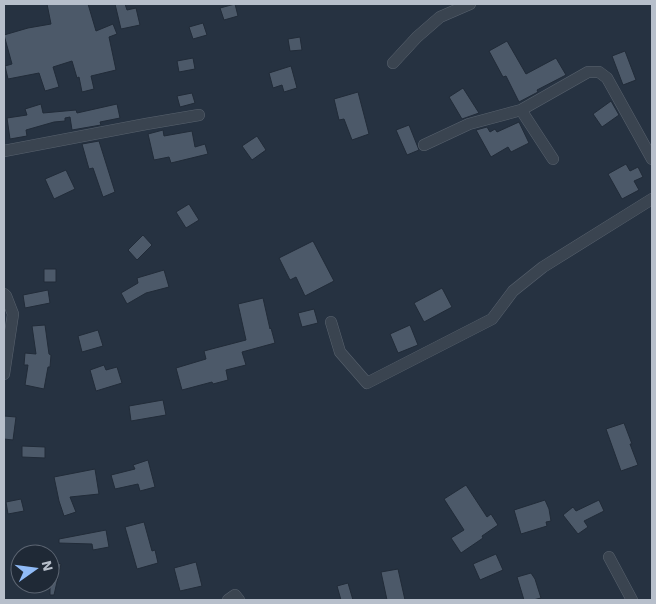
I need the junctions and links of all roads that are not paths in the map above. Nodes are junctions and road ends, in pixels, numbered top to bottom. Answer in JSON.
{"nodes":[{"id":1,"x":470,"y":4,"type":"edge"},
{"id":2,"x":393,"y":63,"type":"dead end"},
{"id":3,"x":521,"y":110,"type":"junction"},
{"id":4,"x":199,"y":115,"type":"dead end"},
{"id":5,"x":424,"y":145,"type":"dead end"},
{"id":6,"x":4,"y":151,"type":"edge"},
{"id":7,"x":554,"y":159,"type":"dead end"},
{"id":8,"x":652,"y":159,"type":"edge"},
{"id":9,"x":652,"y":199,"type":"edge"},
{"id":10,"x":4,"y":294,"type":"edge"},
{"id":11,"x":332,"y":322,"type":"dead end"},
{"id":12,"x":4,"y":374,"type":"edge"},
{"id":13,"x":609,"y":557,"type":"dead end"},
{"id":14,"x":228,"y":600,"type":"edge"},
{"id":15,"x":239,"y":600,"type":"edge"},
{"id":16,"x":632,"y":600,"type":"edge"}],
"edges":[{"from":1,"to":2,"type":"street"},
{"from":3,"to":5,"type":"street"},
{"from":3,"to":7,"type":"street"},
{"from":3,"to":8,"type":"street"},
{"from":4,"to":6,"type":"street"},
{"from":9,"to":11,"type":"street"},
{"from":10,"to":12,"type":"street"},
{"from":13,"to":16,"type":"street"},
{"from":14,"to":15,"type":"street"}]}
